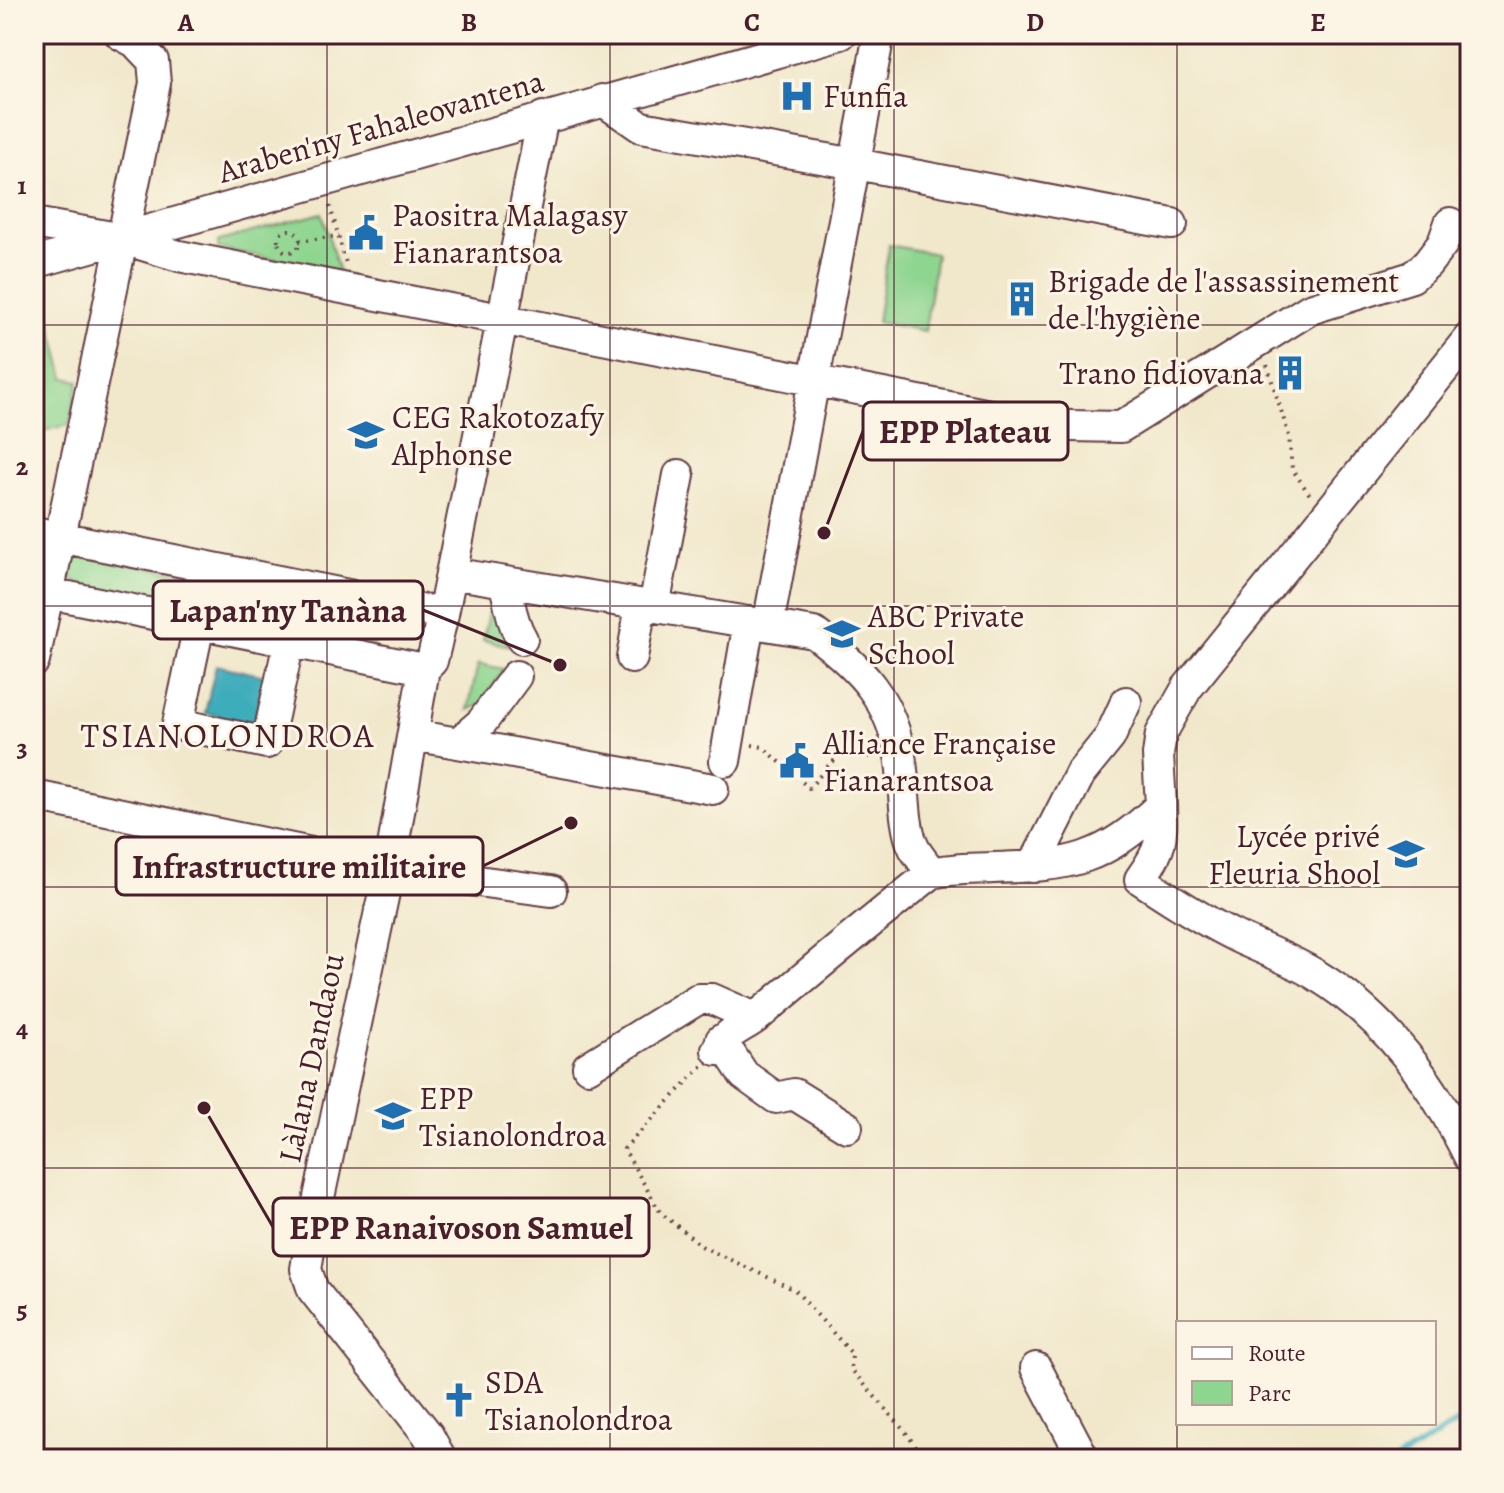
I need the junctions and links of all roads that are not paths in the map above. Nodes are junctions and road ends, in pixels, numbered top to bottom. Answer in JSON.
{"nodes":[{"id":1,"x":120,"y":34,"type":"edge"},
{"id":2,"x":841,"y":34,"type":"edge"},
{"id":3,"x":879,"y":34,"type":"edge"},
{"id":4,"x":602,"y":100,"type":"junction"},
{"id":5,"x":543,"y":117,"type":"junction"},
{"id":6,"x":856,"y":164,"type":"junction"},
{"id":7,"x":34,"y":223,"type":"edge"},
{"id":8,"x":1450,"y":223,"type":"dead end"},
{"id":9,"x":1172,"y":224,"type":"dead end"},
{"id":10,"x":123,"y":239,"type":"junction"},
{"id":11,"x":34,"y":263,"type":"edge"},
{"id":12,"x":503,"y":319,"type":"junction"},
{"id":13,"x":1470,"y":337,"type":"edge"},
{"id":14,"x":815,"y":382,"type":"junction"},
{"id":15,"x":679,"y":475,"type":"dead end"},
{"id":16,"x":46,"y":535,"type":"edge"},
{"id":17,"x":211,"y":568,"type":"junction"},
{"id":18,"x":451,"y":573,"type":"junction"},
{"id":19,"x":504,"y":582,"type":"junction"},
{"id":20,"x":41,"y":591,"type":"edge"},
{"id":21,"x":648,"y":606,"type":"junction"},
{"id":22,"x":443,"y":614,"type":"junction"},
{"id":23,"x":200,"y":623,"type":"junction"},
{"id":24,"x":758,"y":624,"type":"junction"},
{"id":25,"x":522,"y":639,"type":"dead end"},
{"id":26,"x":289,"y":642,"type":"junction"},
{"id":27,"x":632,"y":658,"type":"dead end"},
{"id":28,"x":34,"y":661,"type":"edge"},
{"id":29,"x":424,"y":669,"type":"junction"},
{"id":30,"x":516,"y":676,"type":"dead end"},
{"id":31,"x":1126,"y":702,"type":"dead end"},
{"id":32,"x":413,"y":735,"type":"junction"},
{"id":33,"x":459,"y":742,"type":"junction"},
{"id":34,"x":725,"y":761,"type":"dead end"},
{"id":35,"x":713,"y":789,"type":"dead end"},
{"id":36,"x":34,"y":796,"type":"edge"},
{"id":37,"x":1161,"y":805,"type":"junction"},
{"id":38,"x":1094,"y":854,"type":"junction"},
{"id":39,"x":1033,"y":867,"type":"junction"},
{"id":40,"x":389,"y":869,"type":"junction"},
{"id":41,"x":932,"y":873,"type":"junction"},
{"id":42,"x":1140,"y":879,"type":"junction"},
{"id":43,"x":551,"y":891,"type":"dead end"},
{"id":44,"x":755,"y":1018,"type":"junction"},
{"id":45,"x":588,"y":1067,"type":"dead end"},
{"id":46,"x":847,"y":1127,"type":"dead end"},
{"id":47,"x":1470,"y":1158,"type":"edge"},
{"id":48,"x":1036,"y":1368,"type":"dead end"},
{"id":49,"x":441,"y":1459,"type":"edge"},
{"id":50,"x":1084,"y":1459,"type":"edge"}],
"edges":[{"from":1,"to":10,"type":"street"},
{"from":2,"to":4,"type":"street","name":"Araben'ny Fahaleovantena"},
{"from":3,"to":6,"type":"street"},
{"from":4,"to":5,"type":"street","name":"Araben'ny Fahaleovantena"},
{"from":4,"to":6,"type":"street"},
{"from":5,"to":10,"type":"street","name":"Araben'ny Fahaleovantena"},
{"from":5,"to":12,"type":"street","name":"Làlana Dandaou"},
{"from":6,"to":9,"type":"street"},
{"from":6,"to":14,"type":"street"},
{"from":7,"to":10,"type":"street"},
{"from":8,"to":14,"type":"street"},
{"from":10,"to":11,"type":"street","name":"Araben'ny Fahaleovantena"},
{"from":10,"to":12,"type":"street"},
{"from":10,"to":16,"type":"street"},
{"from":12,"to":14,"type":"street"},
{"from":12,"to":18,"type":"street","name":"Làlana Dandaou"},
{"from":13,"to":37,"type":"street"},
{"from":14,"to":24,"type":"street"},
{"from":15,"to":21,"type":"street"},
{"from":16,"to":17,"type":"street"},
{"from":16,"to":20,"type":"street"},
{"from":17,"to":22,"type":"street"},
{"from":17,"to":23,"type":"street"},
{"from":18,"to":19,"type":"street"},
{"from":18,"to":22,"type":"street","name":"Làlana Dandaou"},
{"from":19,"to":21,"type":"street"},
{"from":19,"to":25,"type":"street"},
{"from":20,"to":23,"type":"street"},
{"from":20,"to":28,"type":"street"},
{"from":21,"to":24,"type":"street"},
{"from":21,"to":27,"type":"street"},
{"from":22,"to":29,"type":"street","name":"Làlana Dandaou"},
{"from":23,"to":26,"type":"street"},
{"from":23,"to":26,"type":"street"},
{"from":24,"to":34,"type":"street"},
{"from":24,"to":41,"type":"street"},
{"from":26,"to":29,"type":"street"},
{"from":29,"to":32,"type":"street","name":"Làlana Dandaou"},
{"from":30,"to":33,"type":"street"},
{"from":31,"to":39,"type":"street"},
{"from":32,"to":33,"type":"street"},
{"from":32,"to":40,"type":"street","name":"Làlana Dandaou"},
{"from":33,"to":35,"type":"street"},
{"from":36,"to":40,"type":"street"},
{"from":37,"to":38,"type":"street"},
{"from":37,"to":42,"type":"street"},
{"from":38,"to":39,"type":"street"},
{"from":38,"to":42,"type":"street"},
{"from":39,"to":41,"type":"street"},
{"from":40,"to":43,"type":"street"},
{"from":40,"to":49,"type":"street","name":"Làlana Dandaou"},
{"from":41,"to":44,"type":"street"},
{"from":42,"to":47,"type":"street"},
{"from":44,"to":45,"type":"street"},
{"from":44,"to":46,"type":"street"},
{"from":48,"to":50,"type":"street"}]}
